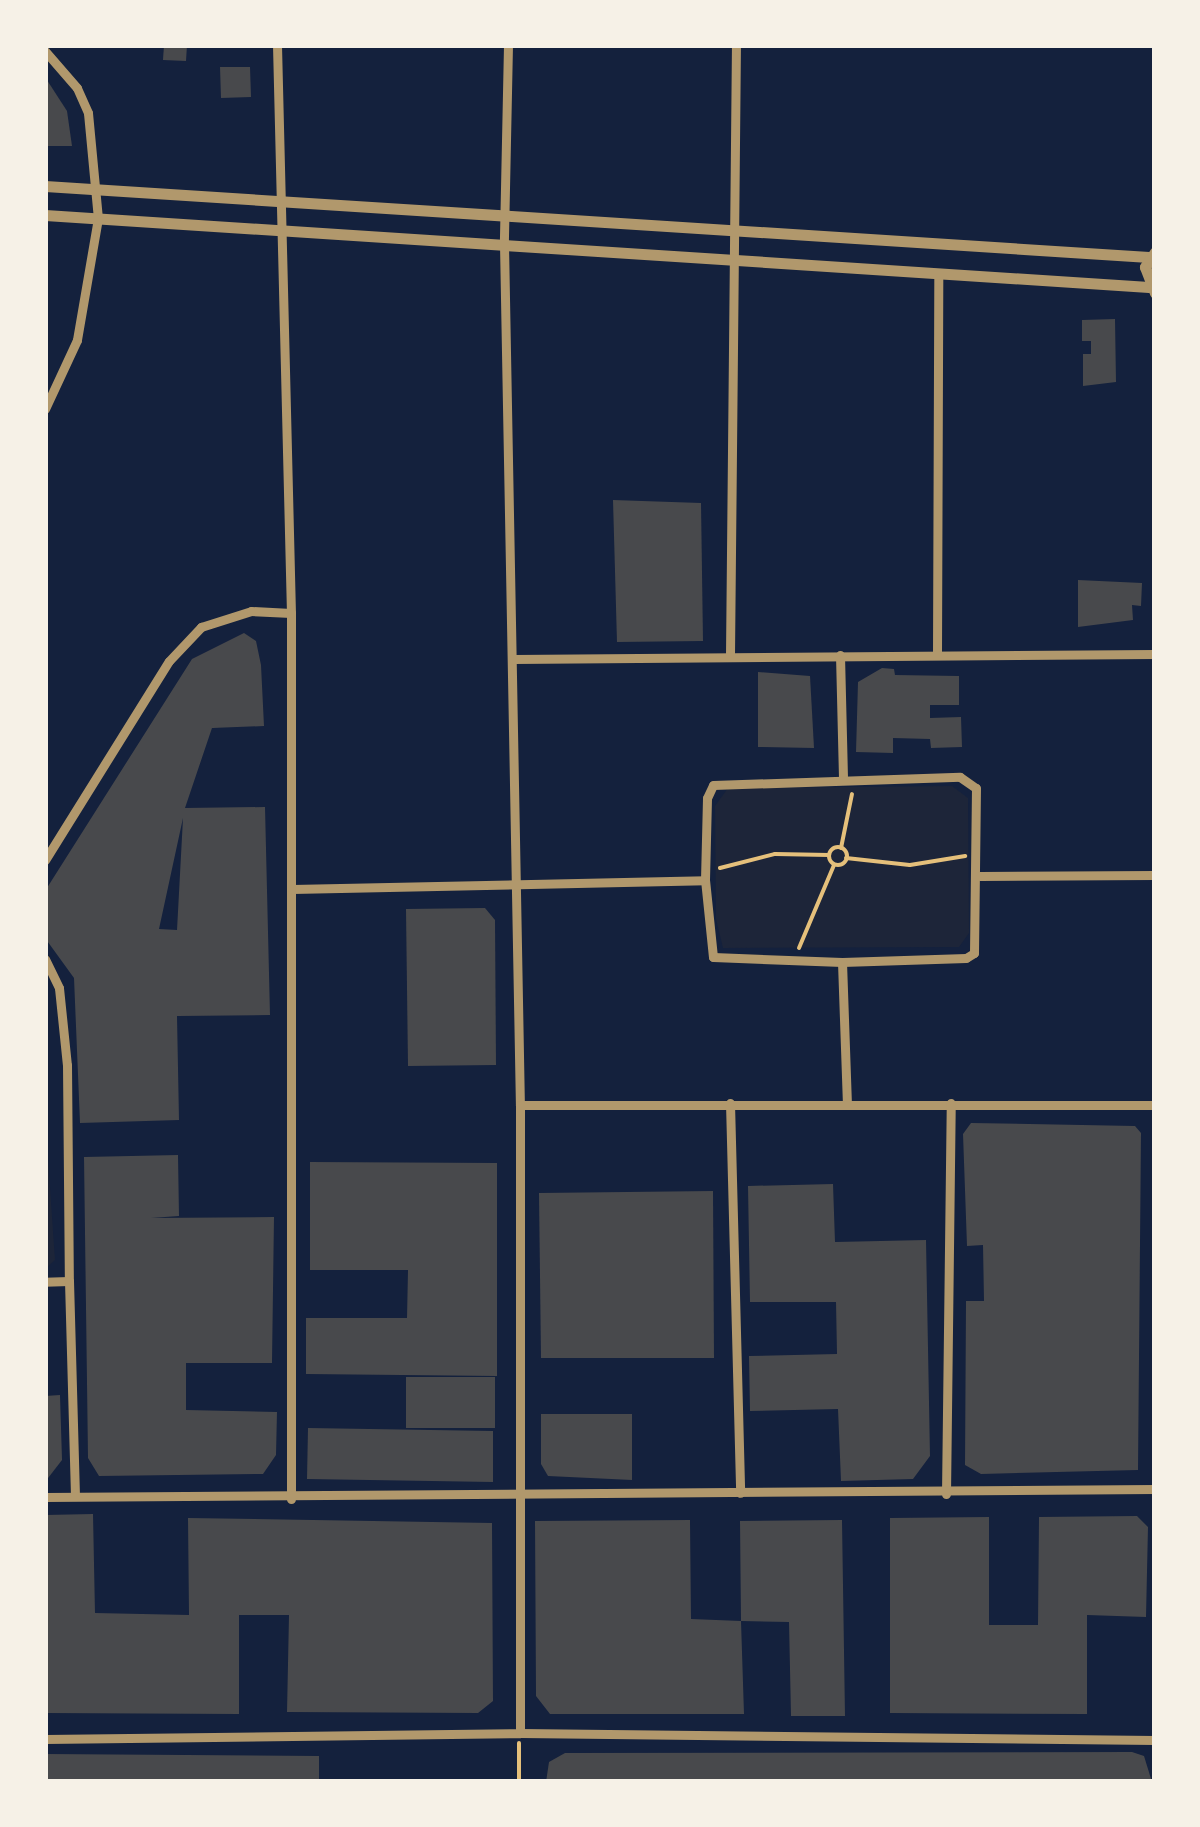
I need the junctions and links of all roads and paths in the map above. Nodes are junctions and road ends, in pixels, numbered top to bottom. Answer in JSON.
{"nodes":[{"id":1,"x":278,"y":45,"type":"edge"},
{"id":2,"x":508,"y":45,"type":"edge"},
{"id":3,"x":736,"y":45,"type":"edge"},
{"id":4,"x":45,"y":52,"type":"edge"},
{"id":5,"x":45,"y":186,"type":"edge"},
{"id":6,"x":96,"y":190,"type":"junction"},
{"id":7,"x":281,"y":200,"type":"junction"},
{"id":8,"x":504,"y":214,"type":"junction"},
{"id":9,"x":45,"y":215,"type":"edge"},
{"id":10,"x":98,"y":218,"type":"junction"},
{"id":11,"x":736,"y":227,"type":"junction"},
{"id":12,"x":280,"y":231,"type":"junction"},
{"id":13,"x":504,"y":244,"type":"junction"},
{"id":14,"x":1152,"y":255,"type":"edge"},
{"id":15,"x":735,"y":260,"type":"junction"},
{"id":16,"x":938,"y":274,"type":"junction"},
{"id":17,"x":1152,"y":290,"type":"edge"},
{"id":18,"x":45,"y":409,"type":"edge"},
{"id":19,"x":291,"y":612,"type":"junction"},
{"id":20,"x":937,"y":654,"type":"junction"},
{"id":21,"x":1155,"y":654,"type":"edge"},
{"id":22,"x":730,"y":655,"type":"junction"},
{"id":23,"x":840,"y":656,"type":"junction"},
{"id":24,"x":513,"y":659,"type":"junction"},
{"id":25,"x":848,"y":779,"type":"junction"},
{"id":26,"x":841,"y":848,"type":"junction"},
{"id":27,"x":979,"y":852,"type":"junction"},
{"id":28,"x":829,"y":854,"type":"junction"},
{"id":29,"x":846,"y":858,"type":"junction"},
{"id":30,"x":45,"y":860,"type":"edge"},
{"id":31,"x":834,"y":865,"type":"junction"},
{"id":32,"x":1155,"y":875,"type":"edge"},
{"id":33,"x":706,"y":876,"type":"junction"},
{"id":34,"x":980,"y":876,"type":"junction"},
{"id":35,"x":518,"y":888,"type":"junction"},
{"id":36,"x":292,"y":889,"type":"junction"},
{"id":37,"x":45,"y":959,"type":"edge"},
{"id":38,"x":795,"y":962,"type":"junction"},
{"id":39,"x":842,"y":962,"type":"junction"},
{"id":40,"x":730,"y":1103,"type":"junction"},
{"id":41,"x":847,"y":1103,"type":"junction"},
{"id":42,"x":951,"y":1103,"type":"junction"},
{"id":43,"x":520,"y":1105,"type":"junction"},
{"id":44,"x":1155,"y":1105,"type":"edge"},
{"id":45,"x":69,"y":1280,"type":"junction"},
{"id":46,"x":45,"y":1282,"type":"edge"},
{"id":47,"x":1155,"y":1490,"type":"edge"},
{"id":48,"x":740,"y":1493,"type":"junction"},
{"id":49,"x":946,"y":1494,"type":"junction"},
{"id":50,"x":75,"y":1495,"type":"junction"},
{"id":51,"x":45,"y":1497,"type":"edge"},
{"id":52,"x":291,"y":1498,"type":"junction"},
{"id":53,"x":522,"y":1498,"type":"junction"},
{"id":54,"x":520,"y":1734,"type":"junction"},
{"id":55,"x":45,"y":1740,"type":"edge"},
{"id":56,"x":1155,"y":1740,"type":"edge"},
{"id":57,"x":519,"y":1782,"type":"edge"}],
"edges":[{"from":1,"to":7,"type":"street"},
{"from":2,"to":8,"type":"street"},
{"from":3,"to":11,"type":"street"},
{"from":4,"to":6,"type":"street"},
{"from":5,"to":6,"type":"street"},
{"from":6,"to":7,"type":"street"},
{"from":6,"to":10,"type":"street"},
{"from":7,"to":8,"type":"street"},
{"from":7,"to":12,"type":"street"},
{"from":8,"to":11,"type":"street"},
{"from":8,"to":13,"type":"street"},
{"from":9,"to":10,"type":"street"},
{"from":10,"to":12,"type":"street"},
{"from":10,"to":18,"type":"street"},
{"from":11,"to":14,"type":"street"},
{"from":11,"to":15,"type":"street"},
{"from":12,"to":13,"type":"street"},
{"from":12,"to":19,"type":"street"},
{"from":13,"to":15,"type":"street"},
{"from":13,"to":24,"type":"street"},
{"from":14,"to":17,"type":"street"},
{"from":15,"to":16,"type":"street"},
{"from":15,"to":22,"type":"street"},
{"from":16,"to":17,"type":"street"},
{"from":16,"to":20,"type":"street"},
{"from":19,"to":30,"type":"street"},
{"from":19,"to":36,"type":"street"},
{"from":20,"to":21,"type":"street"},
{"from":20,"to":23,"type":"street"},
{"from":22,"to":23,"type":"street"},
{"from":22,"to":24,"type":"street"},
{"from":23,"to":25,"type":"street"},
{"from":24,"to":35,"type":"street"},
{"from":25,"to":26,"type":"path"},
{"from":25,"to":27,"type":"street"},
{"from":25,"to":33,"type":"street"},
{"from":26,"to":28,"type":"path"},
{"from":26,"to":29,"type":"path"},
{"from":27,"to":29,"type":"path"},
{"from":27,"to":34,"type":"street"},
{"from":28,"to":31,"type":"path"},
{"from":28,"to":33,"type":"path"},
{"from":29,"to":31,"type":"path"},
{"from":31,"to":38,"type":"path"},
{"from":32,"to":34,"type":"street"},
{"from":33,"to":35,"type":"street"},
{"from":33,"to":38,"type":"street"},
{"from":34,"to":39,"type":"street"},
{"from":35,"to":36,"type":"street"},
{"from":35,"to":43,"type":"street"},
{"from":36,"to":52,"type":"street"},
{"from":37,"to":45,"type":"street"},
{"from":38,"to":39,"type":"street"},
{"from":39,"to":41,"type":"street"},
{"from":40,"to":41,"type":"street"},
{"from":40,"to":43,"type":"street"},
{"from":40,"to":48,"type":"street"},
{"from":41,"to":42,"type":"street"},
{"from":42,"to":44,"type":"street"},
{"from":42,"to":49,"type":"street"},
{"from":43,"to":53,"type":"street"},
{"from":45,"to":46,"type":"street"},
{"from":45,"to":50,"type":"street"},
{"from":47,"to":49,"type":"street"},
{"from":48,"to":49,"type":"street"},
{"from":48,"to":53,"type":"street"},
{"from":50,"to":51,"type":"street"},
{"from":50,"to":52,"type":"street"},
{"from":52,"to":53,"type":"street"},
{"from":53,"to":54,"type":"street"},
{"from":54,"to":55,"type":"street"},
{"from":54,"to":56,"type":"street"},
{"from":54,"to":57,"type":"path"}]}
